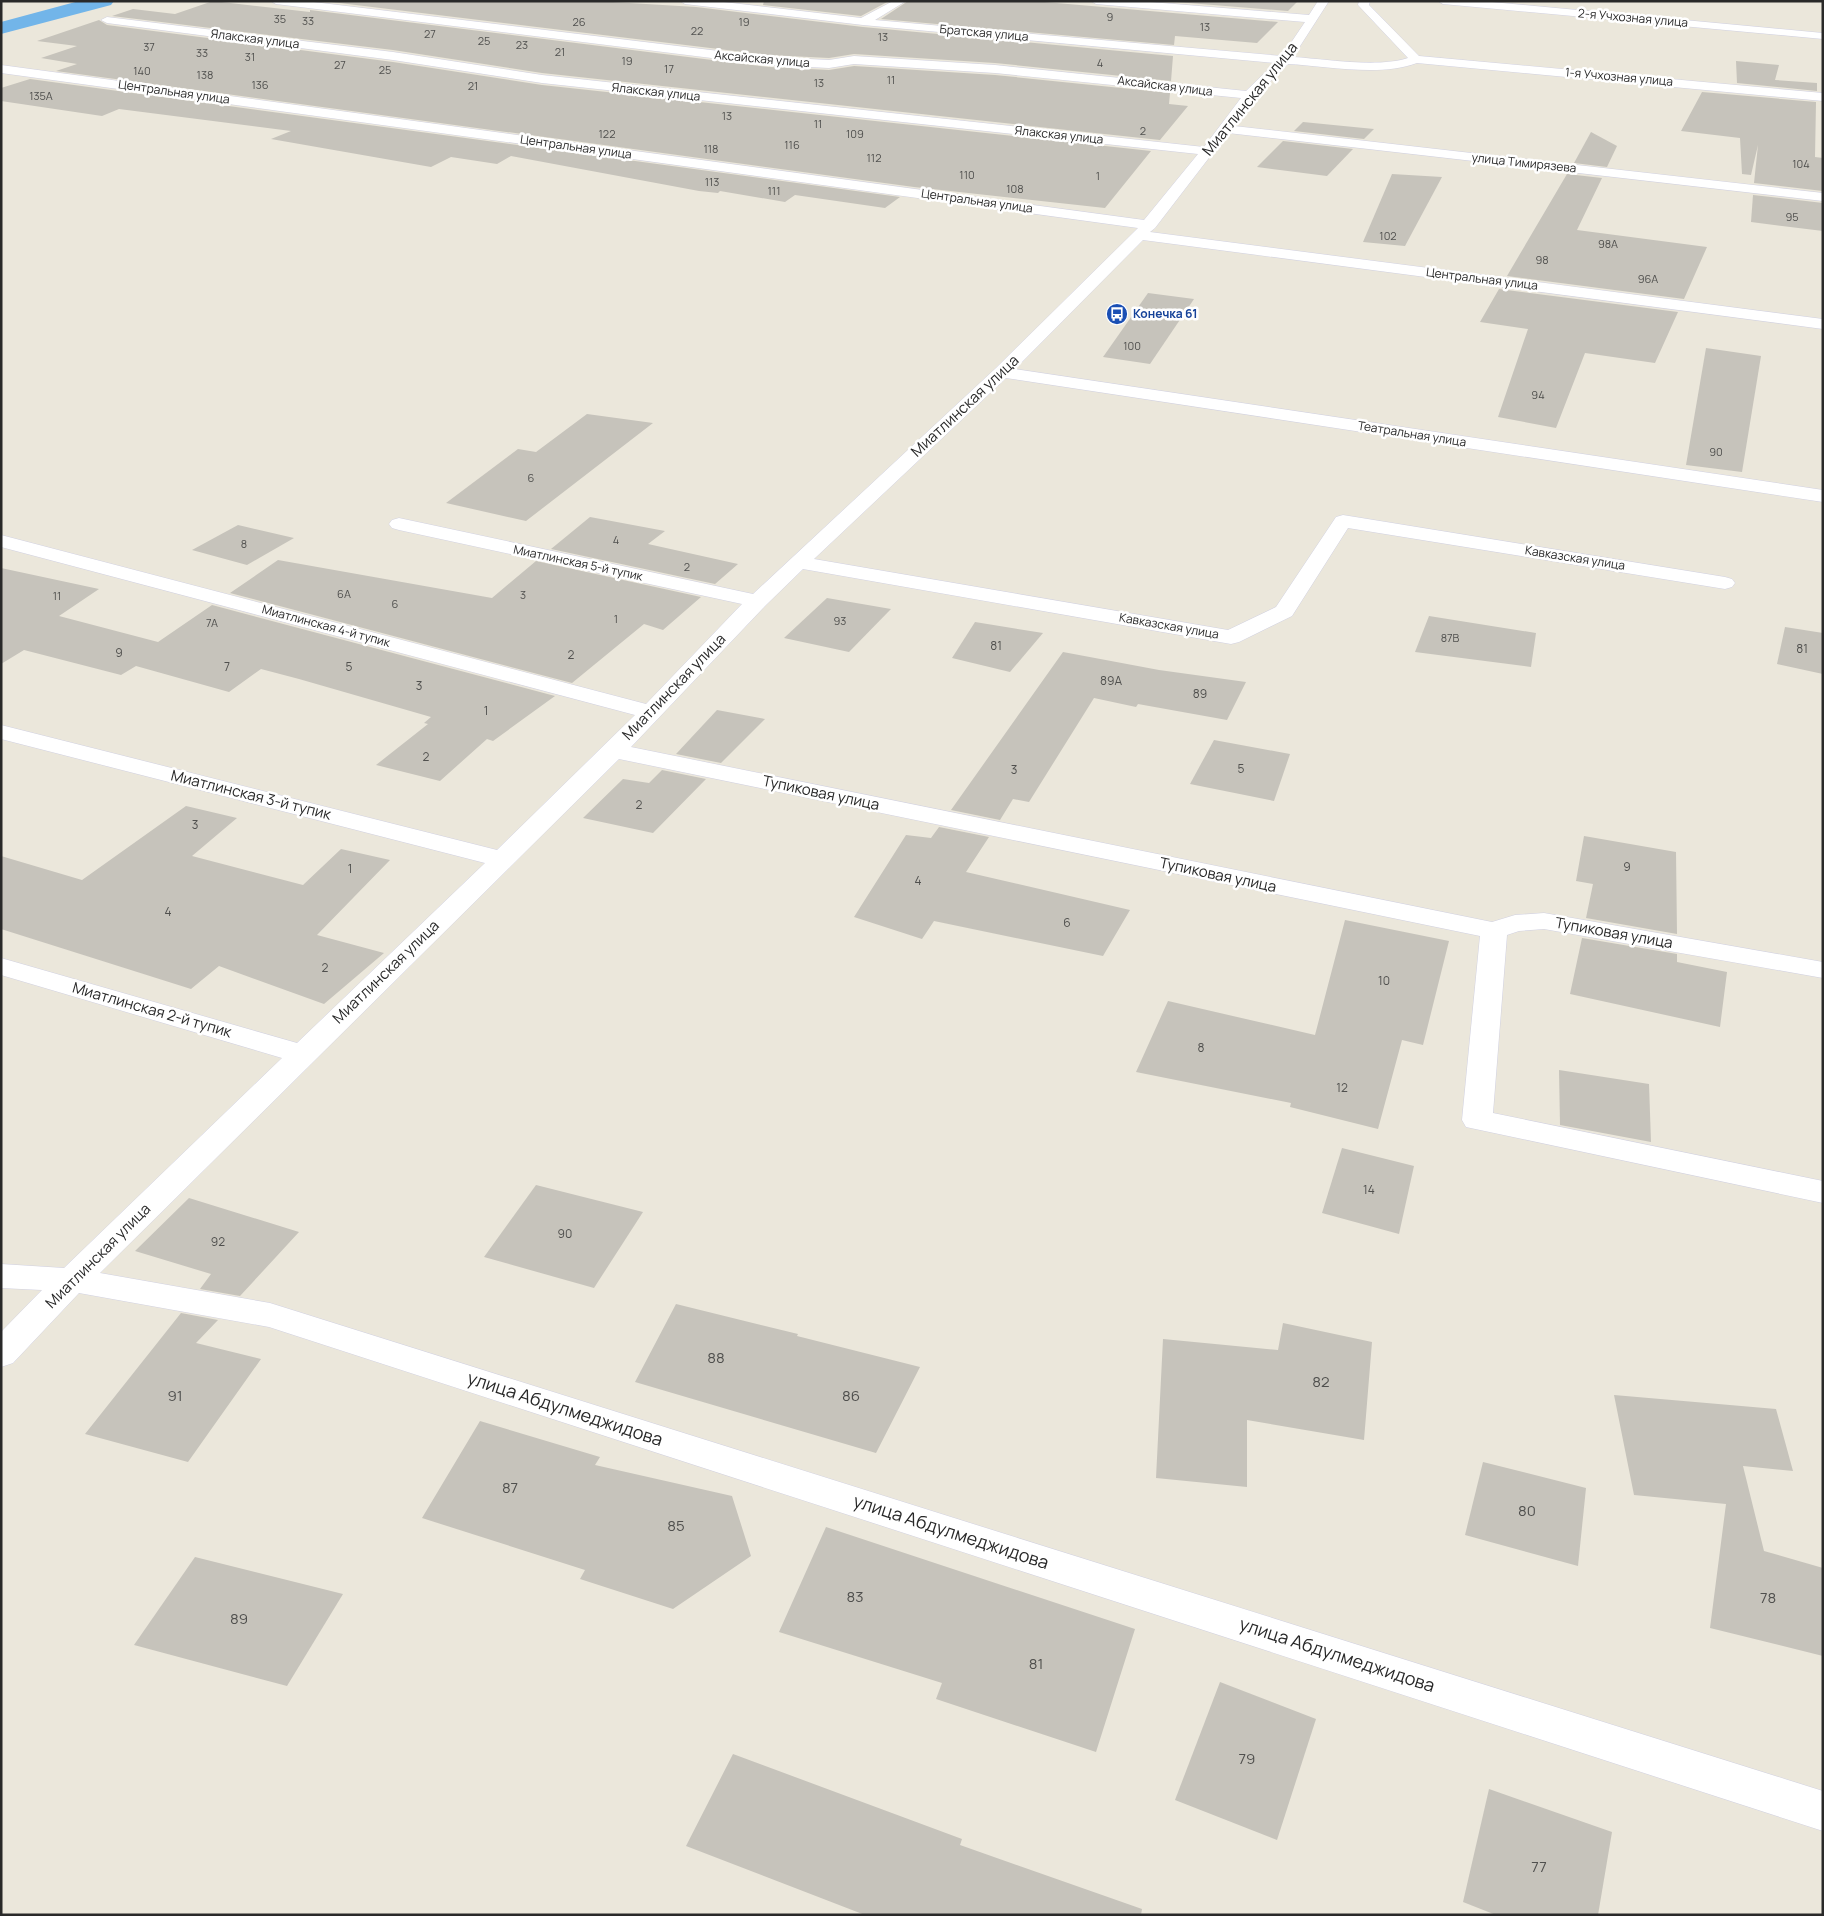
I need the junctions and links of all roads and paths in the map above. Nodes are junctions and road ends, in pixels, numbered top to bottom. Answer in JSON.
{"nodes":[{"id":1,"x":276,"y":1,"type":"edge"},
{"id":2,"x":685,"y":1,"type":"edge"},
{"id":3,"x":901,"y":1,"type":"edge"},
{"id":4,"x":1096,"y":1,"type":"edge"},
{"id":5,"x":1364,"y":1,"type":"edge"},
{"id":6,"x":1443,"y":1,"type":"edge"},
{"id":7,"x":1318,"y":10,"type":"edge"},
{"id":8,"x":107,"y":20,"type":"dead end"},
{"id":9,"x":863,"y":22,"type":"junction"},
{"id":10,"x":1823,"y":36,"type":"edge"},
{"id":11,"x":1416,"y":59,"type":"junction"},
{"id":12,"x":1284,"y":60,"type":"junction"},
{"id":13,"x":1,"y":69,"type":"edge"},
{"id":14,"x":1249,"y":96,"type":"junction"},
{"id":15,"x":1823,"y":97,"type":"edge"},
{"id":16,"x":1225,"y":129,"type":"junction"},
{"id":17,"x":1206,"y":151,"type":"junction"},
{"id":18,"x":1823,"y":197,"type":"edge"},
{"id":19,"x":1145,"y":230,"type":"junction"},
{"id":20,"x":1823,"y":324,"type":"edge"},
{"id":21,"x":1002,"y":372,"type":"junction"},
{"id":22,"x":1823,"y":496,"type":"edge"},
{"id":23,"x":399,"y":524,"type":"dead end"},
{"id":24,"x":1,"y":540,"type":"edge"},
{"id":25,"x":797,"y":562,"type":"junction"},
{"id":26,"x":1726,"y":583,"type":"dead end"},
{"id":27,"x":757,"y":601,"type":"junction"},
{"id":28,"x":650,"y":712,"type":"junction"},
{"id":29,"x":1,"y":732,"type":"edge"},
{"id":30,"x":614,"y":751,"type":"junction"},
{"id":31,"x":502,"y":859,"type":"junction"},
{"id":32,"x":1494,"y":931,"type":"junction"},
{"id":33,"x":1,"y":966,"type":"edge"},
{"id":34,"x":1823,"y":970,"type":"edge"},
{"id":35,"x":302,"y":1054,"type":"junction"},
{"id":36,"x":1823,"y":1192,"type":"edge"},
{"id":37,"x":1,"y":1276,"type":"edge"},
{"id":38,"x":72,"y":1280,"type":"junction"},
{"id":39,"x":1,"y":1354,"type":"edge"},
{"id":40,"x":1823,"y":1810,"type":"edge"}],
"edges":[{"from":1,"to":14,"type":"street","name":"Аксайская улица"},
{"from":2,"to":9,"type":"street","name":"Братская улица"},
{"from":3,"to":9,"type":"street"},
{"from":4,"to":7,"type":"street"},
{"from":5,"to":11,"type":"street"},
{"from":6,"to":10,"type":"street","name":"2-я Учхозная улица"},
{"from":7,"to":12,"type":"street","name":"Миатлинская улица"},
{"from":8,"to":17,"type":"street","name":"Ялакская улица"},
{"from":9,"to":12,"type":"street","name":"Братская улица"},
{"from":11,"to":12,"type":"street","name":"Братская улица"},
{"from":11,"to":15,"type":"street","name":"1-я Учхозная улица"},
{"from":12,"to":14,"type":"street","name":"Миатлинская улица"},
{"from":13,"to":19,"type":"street","name":"Центральная улица"},
{"from":14,"to":16,"type":"street","name":"Миатлинская улица"},
{"from":16,"to":17,"type":"street","name":"Миатлинская улица"},
{"from":16,"to":18,"type":"street","name":"улица Тимирязева"},
{"from":17,"to":19,"type":"street","name":"Миатлинская улица"},
{"from":19,"to":20,"type":"street","name":"Центральная улица"},
{"from":19,"to":21,"type":"street","name":"Миатлинская улица"},
{"from":21,"to":22,"type":"street","name":"Театральная улица"},
{"from":21,"to":25,"type":"street","name":"Миатлинская улица"},
{"from":23,"to":27,"type":"street","name":"Миатлинская 5-й тупик"},
{"from":24,"to":28,"type":"street","name":"Миатлинская 4-й тупик"},
{"from":25,"to":26,"type":"street","name":"Кавказская улица"},
{"from":25,"to":27,"type":"street","name":"Миатлинская улица"},
{"from":27,"to":28,"type":"street","name":"Миатлинская улица"},
{"from":28,"to":30,"type":"street","name":"Миатлинская улица"},
{"from":29,"to":31,"type":"street","name":"Миатлинская 3-й тупик"},
{"from":30,"to":31,"type":"street","name":"Миатлинская улица"},
{"from":30,"to":32,"type":"street","name":"Тупиковая улица"},
{"from":31,"to":35,"type":"street","name":"Миатлинская улица"},
{"from":32,"to":34,"type":"street","name":"Тупиковая улица"},
{"from":32,"to":36,"type":"street"},
{"from":33,"to":35,"type":"street","name":"Миатлинская 2-й тупик"},
{"from":35,"to":38,"type":"street","name":"Миатлинская улица"},
{"from":37,"to":38,"type":"street","name":"улица Абдулмеджидова"},
{"from":38,"to":39,"type":"street","name":"Миатлинская улица"},
{"from":38,"to":40,"type":"street","name":"улица Абдулмеджидова"}]}
